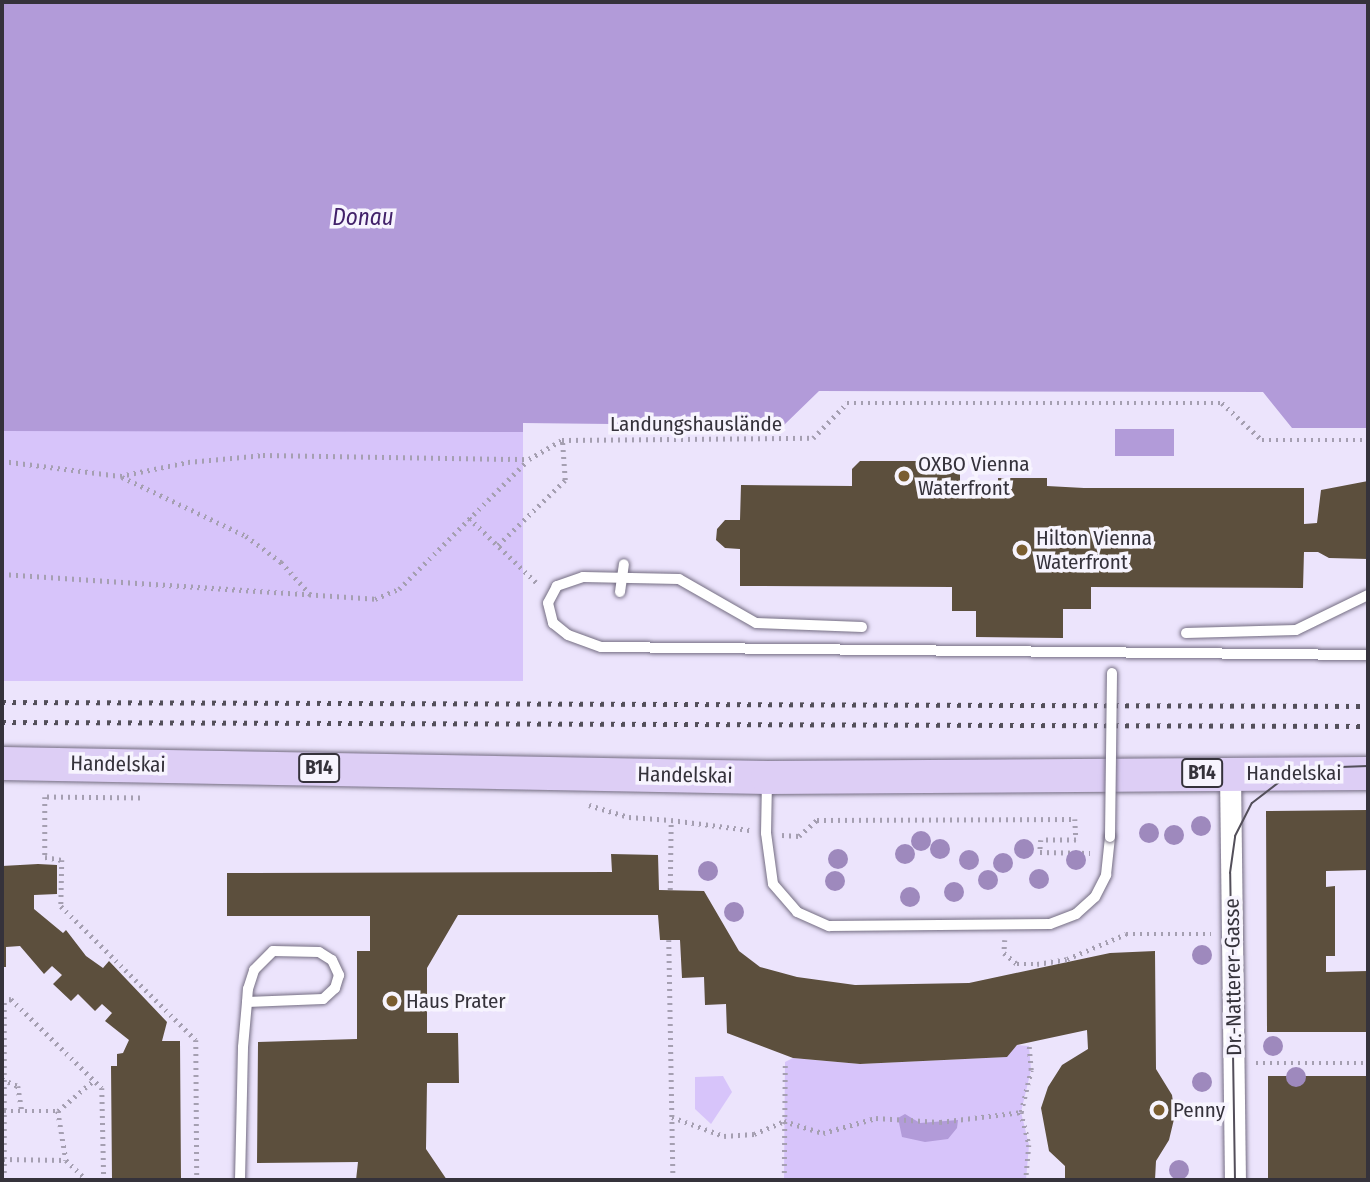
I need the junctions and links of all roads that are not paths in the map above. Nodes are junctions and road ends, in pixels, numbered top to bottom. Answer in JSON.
{"nodes":[{"id":1,"x":624,"y":564,"type":"dead end"},
{"id":2,"x":622,"y":578,"type":"junction"},
{"id":3,"x":620,"y":592,"type":"dead end"},
{"id":4,"x":1368,"y":595,"type":"edge"},
{"id":5,"x":862,"y":627,"type":"dead end"},
{"id":6,"x":1186,"y":634,"type":"dead end"},
{"id":7,"x":1114,"y":652,"type":"junction"},
{"id":8,"x":1368,"y":655,"type":"edge"},
{"id":9,"x":2,"y":763,"type":"edge"},
{"id":10,"x":1230,"y":773,"type":"junction"},
{"id":11,"x":1368,"y":773,"type":"edge"},
{"id":12,"x":767,"y":777,"type":"junction"},
{"id":13,"x":247,"y":1002,"type":"junction"},
{"id":14,"x":240,"y":1180,"type":"edge"},
{"id":15,"x":1235,"y":1180,"type":"edge"}],
"edges":[{"from":1,"to":2,"type":"lane"},
{"from":2,"to":3,"type":"lane"},
{"from":2,"to":5,"type":"lane"},
{"from":2,"to":7,"type":"lane"},
{"from":4,"to":6,"type":"lane"},
{"from":7,"to":8,"type":"lane"},
{"from":7,"to":12,"type":"lane","bridge":true},
{"from":9,"to":12,"type":"main road","name":"Handelskai","number":"B14"},
{"from":10,"to":11,"type":"main road","name":"Handelskai","number":"B14"},
{"from":10,"to":12,"type":"main road","name":"Handelskai","number":"B14"},
{"from":10,"to":15,"type":"street","name":"Dr.-Natterer-Gasse"},
{"from":13,"to":13,"type":"lane"},
{"from":13,"to":14,"type":"lane"}]}
